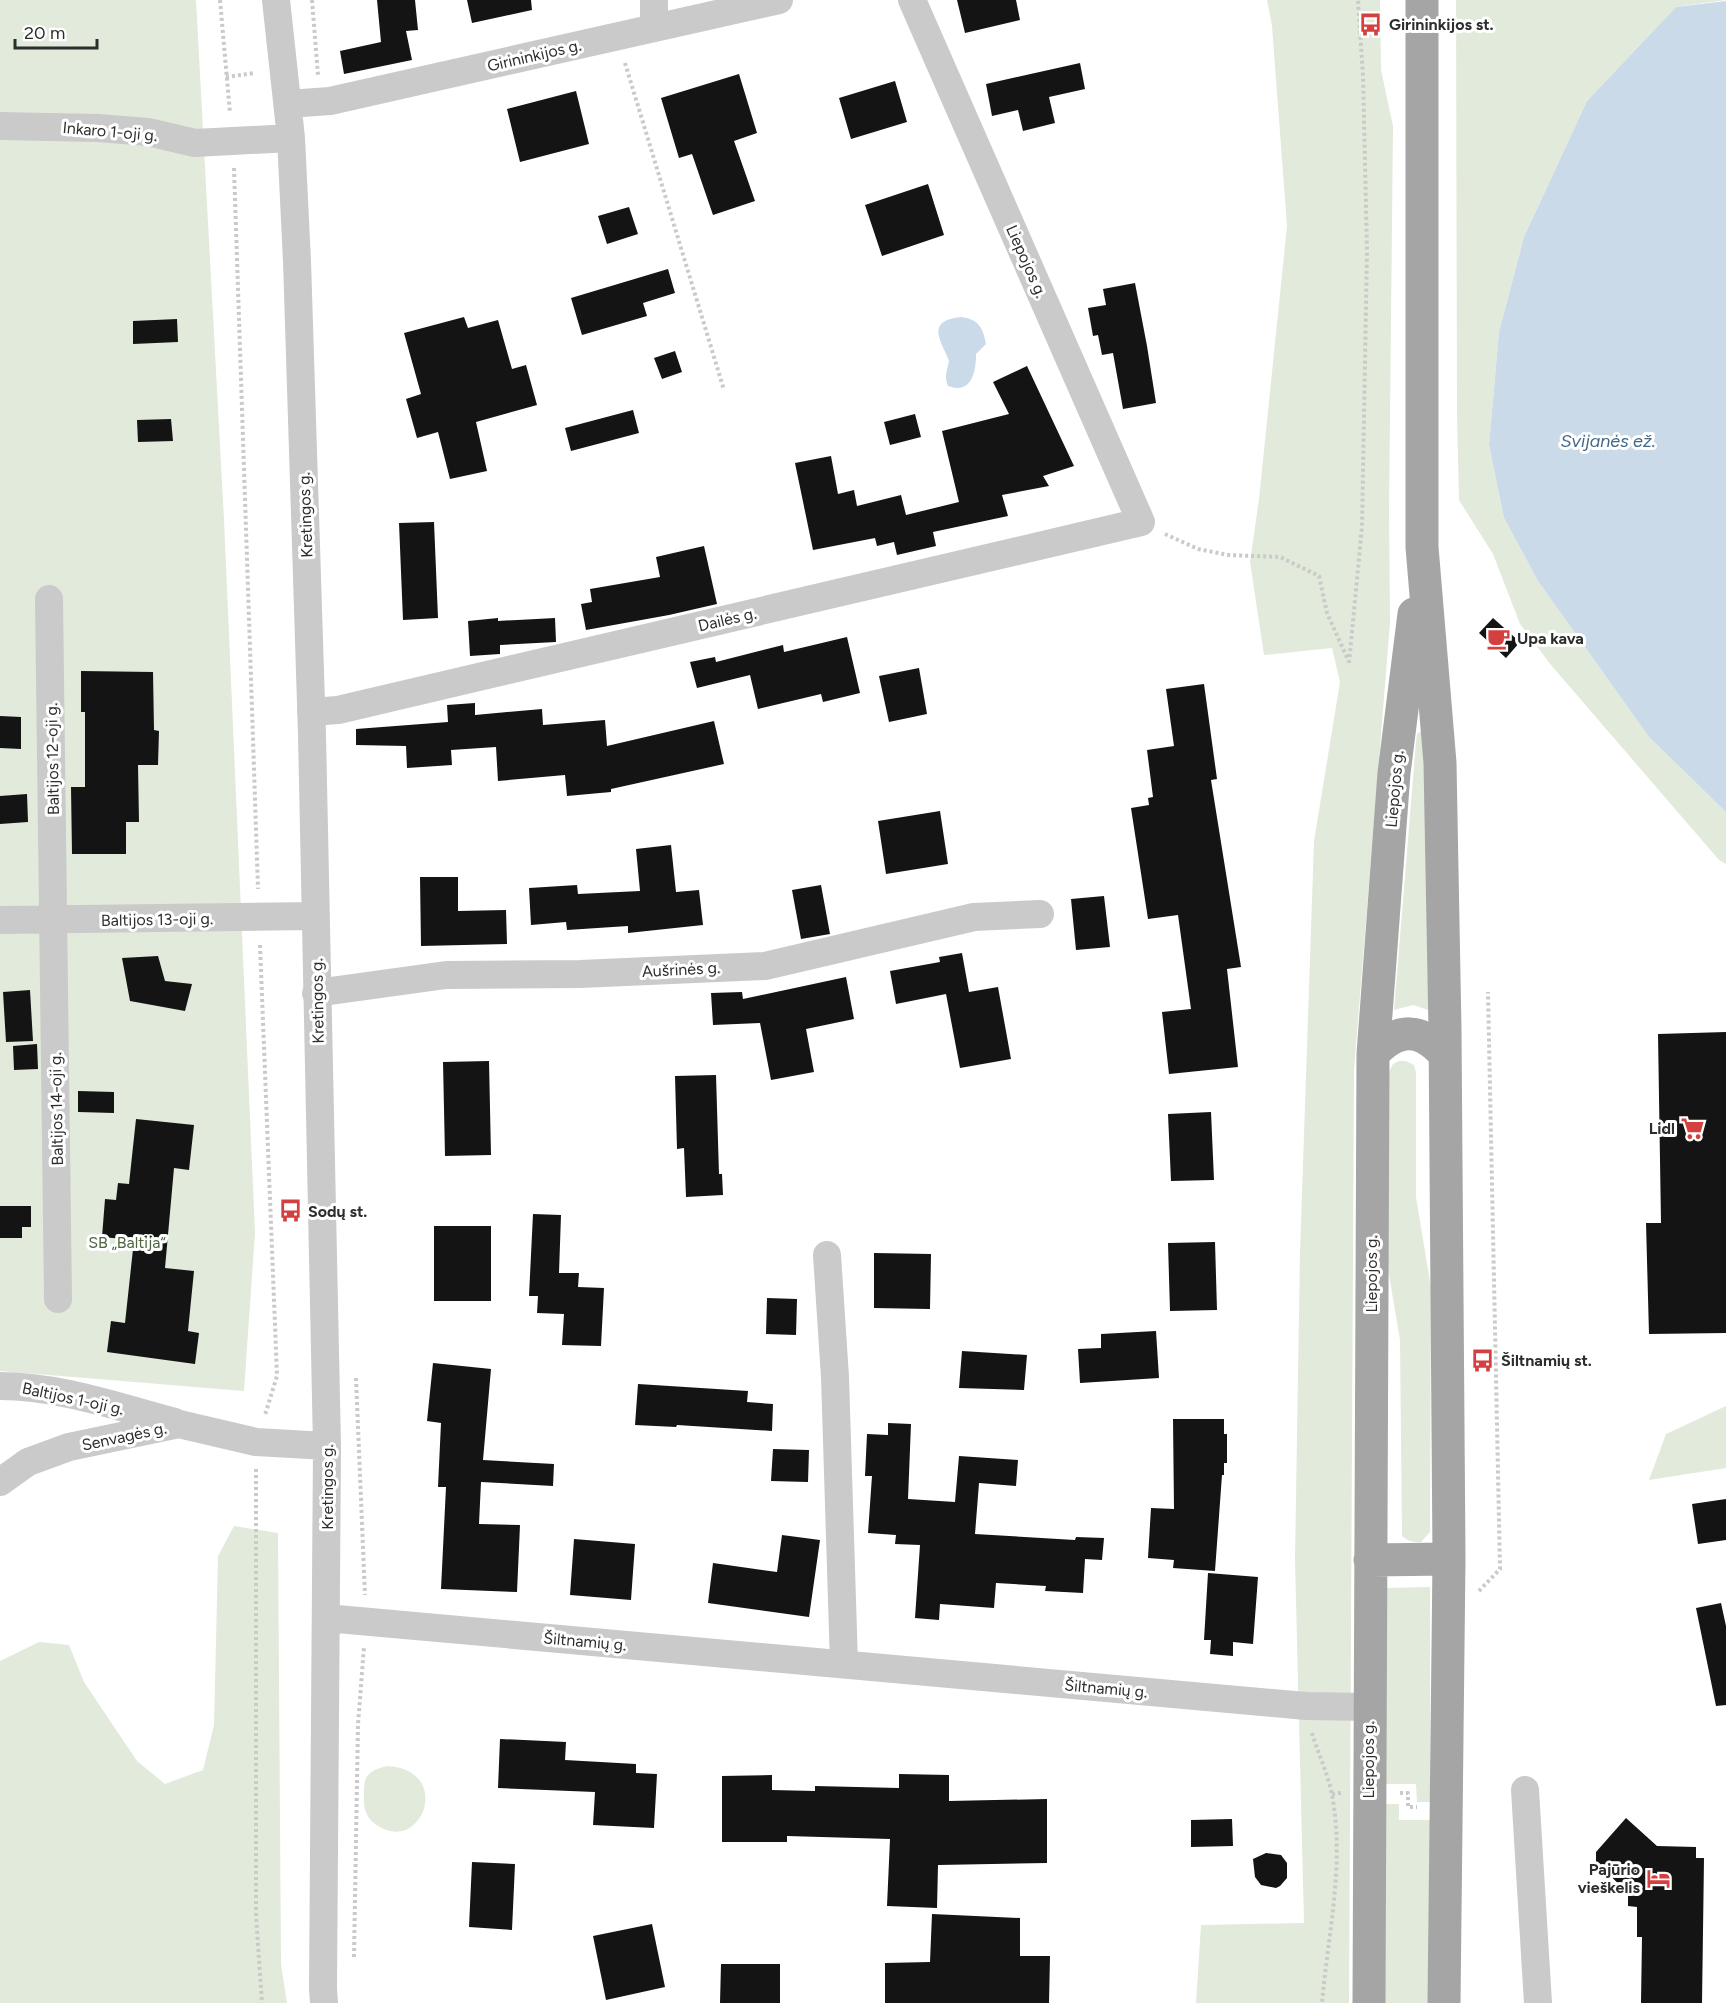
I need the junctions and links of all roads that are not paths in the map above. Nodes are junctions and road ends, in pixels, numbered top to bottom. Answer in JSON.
{"nodes":[{"id":1,"x":276,"y":0,"type":"edge"},
{"id":2,"x":654,"y":0,"type":"edge"},
{"id":3,"x":779,"y":0,"type":"edge"},
{"id":4,"x":912,"y":0,"type":"edge"},
{"id":5,"x":1422,"y":0,"type":"edge"},
{"id":6,"x":654,"y":28,"type":"junction"},
{"id":7,"x":288,"y":104,"type":"junction"},
{"id":8,"x":0,"y":126,"type":"edge"},
{"id":9,"x":291,"y":138,"type":"junction"},
{"id":10,"x":1142,"y":522,"type":"joint"},
{"id":11,"x":1422,"y":547,"type":"junction"},
{"id":12,"x":49,"y":598,"type":"dead end"},
{"id":13,"x":311,"y":712,"type":"junction"},
{"id":14,"x":1040,"y":914,"type":"dead end"},
{"id":15,"x":315,"y":916,"type":"junction"},
{"id":16,"x":0,"y":920,"type":"edge"},
{"id":17,"x":55,"y":920,"type":"junction"},
{"id":18,"x":316,"y":993,"type":"junction"},
{"id":19,"x":1372,"y":1054,"type":"junction"},
{"id":20,"x":1445,"y":1055,"type":"junction"},
{"id":21,"x":827,"y":1255,"type":"dead end"},
{"id":22,"x":58,"y":1299,"type":"dead end"},
{"id":23,"x":0,"y":1386,"type":"edge"},
{"id":24,"x":180,"y":1424,"type":"junction"},
{"id":25,"x":327,"y":1446,"type":"junction"},
{"id":26,"x":0,"y":1482,"type":"edge"},
{"id":27,"x":1449,"y":1559,"type":"junction"},
{"id":28,"x":1370,"y":1560,"type":"junction"},
{"id":29,"x":327,"y":1618,"type":"junction"},
{"id":30,"x":844,"y":1664,"type":"junction"},
{"id":31,"x":1369,"y":1707,"type":"junction"},
{"id":32,"x":1525,"y":1790,"type":"dead end"},
{"id":33,"x":324,"y":2003,"type":"edge"},
{"id":34,"x":1369,"y":2003,"type":"edge"},
{"id":35,"x":1444,"y":2003,"type":"edge"},
{"id":36,"x":1538,"y":2003,"type":"edge"}],
"edges":[{"from":1,"to":7,"type":"street","name":"Kretingos g."},
{"from":2,"to":6,"type":"street"},
{"from":3,"to":6,"type":"street","name":"Girininkijos g."},
{"from":4,"to":10,"type":"street","name":"Liepojos g."},
{"from":5,"to":11,"type":"main road","name":"Liepojos g."},
{"from":6,"to":7,"type":"street","name":"Girininkijos g."},
{"from":7,"to":9,"type":"street","name":"Kretingos g."},
{"from":8,"to":9,"type":"street","name":"Inkaro 1-oji g."},
{"from":9,"to":13,"type":"street","name":"Kretingos g."},
{"from":10,"to":13,"type":"street","name":"Dailės g."},
{"from":11,"to":19,"type":"main road","name":"Liepojos g."},
{"from":11,"to":20,"type":"main road","name":"Liepojos g."},
{"from":12,"to":17,"type":"street","name":"Baltijos 12-oji g."},
{"from":13,"to":15,"type":"street","name":"Kretingos g."},
{"from":14,"to":18,"type":"street","name":"Aušrinės g."},
{"from":15,"to":17,"type":"street","name":"Baltijos 13-oji g."},
{"from":15,"to":18,"type":"street","name":"Kretingos g."},
{"from":16,"to":17,"type":"street","name":"Baltijos 13-oji g."},
{"from":17,"to":22,"type":"street","name":"Baltijos 14-oji g."},
{"from":18,"to":25,"type":"street","name":"Kretingos g."},
{"from":19,"to":20,"type":"main road"},
{"from":19,"to":28,"type":"main road","name":"Liepojos g."},
{"from":20,"to":27,"type":"main road","name":"Liepojos g."},
{"from":21,"to":30,"type":"street"},
{"from":23,"to":24,"type":"street","name":"Baltijos 1-oji g."},
{"from":24,"to":25,"type":"street","name":"Senvagės g."},
{"from":24,"to":26,"type":"street","name":"Senvagės g."},
{"from":25,"to":29,"type":"street","name":"Kretingos g."},
{"from":27,"to":28,"type":"main road"},
{"from":27,"to":35,"type":"main road","name":"Liepojos g."},
{"from":28,"to":31,"type":"main road","name":"Liepojos g."},
{"from":29,"to":30,"type":"street","name":"Šiltnamių g."},
{"from":29,"to":33,"type":"street","name":"Kretingos g."},
{"from":30,"to":31,"type":"street","name":"Šiltnamių g."},
{"from":31,"to":34,"type":"main road","name":"Liepojos g."},
{"from":32,"to":36,"type":"street"}]}
